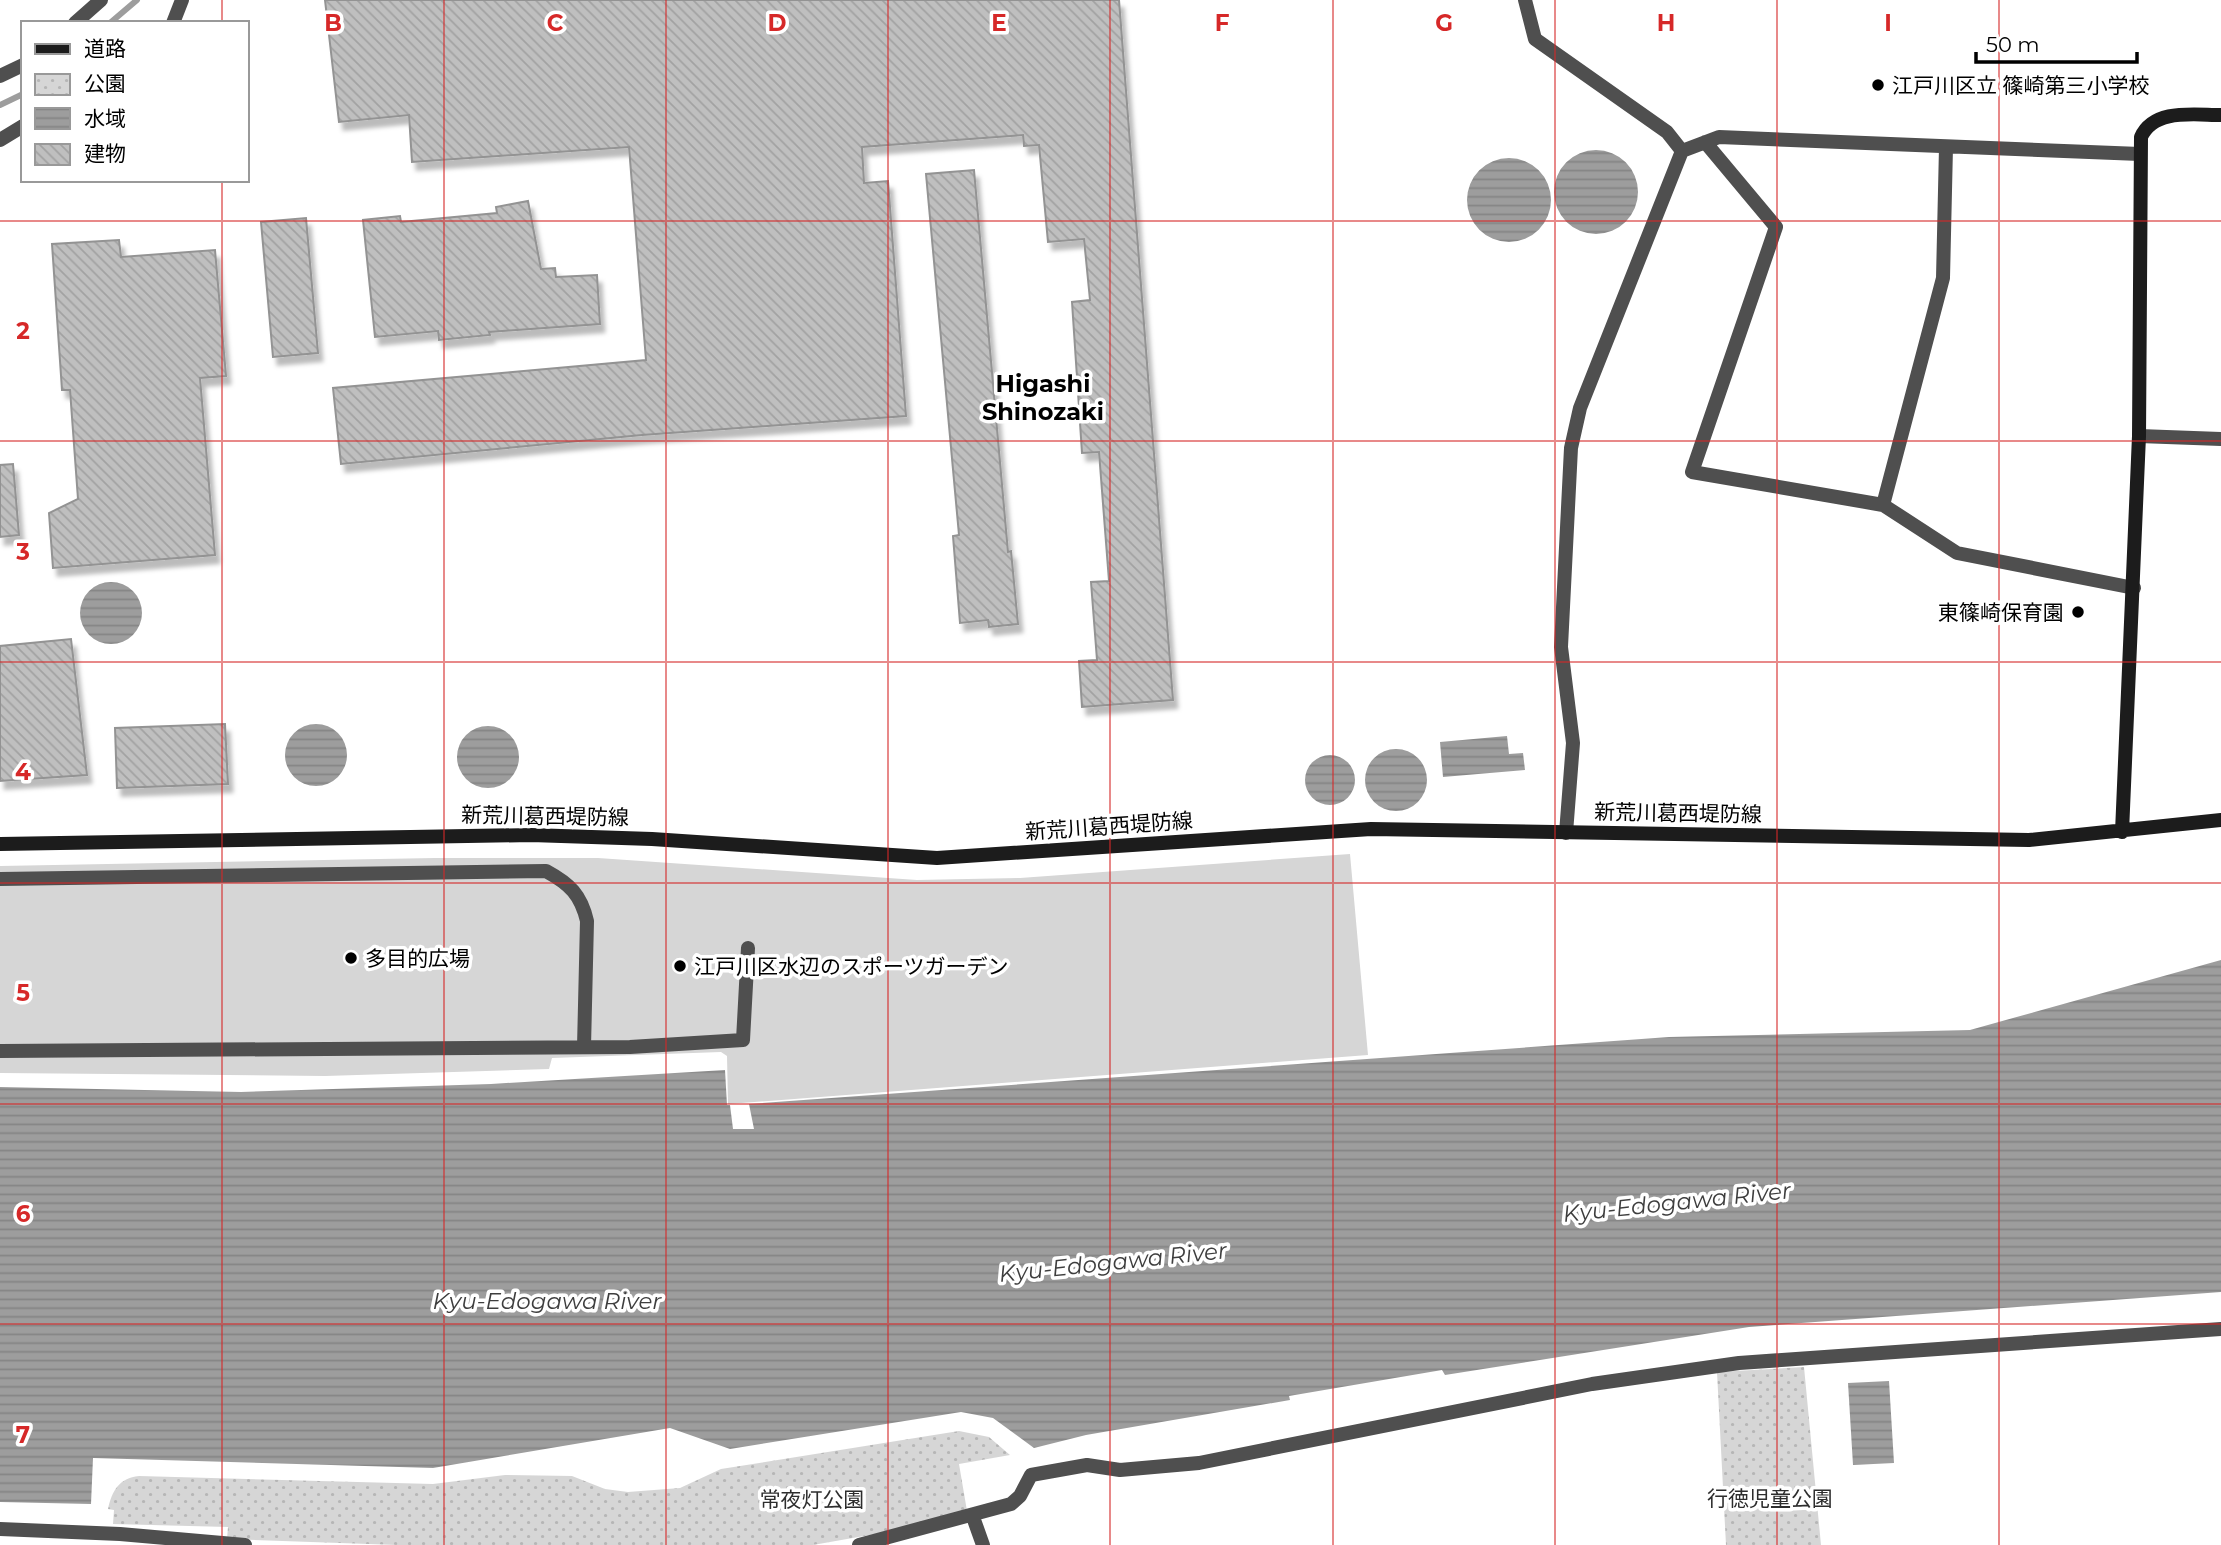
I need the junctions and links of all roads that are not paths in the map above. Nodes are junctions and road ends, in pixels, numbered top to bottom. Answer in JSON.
{"nodes":[{"id":1,"x":101,"y":0,"type":"edge"},
{"id":2,"x":182,"y":0,"type":"edge"},
{"id":3,"x":1525,"y":0,"type":"edge"},
{"id":4,"x":77,"y":21,"type":"edge"},
{"id":5,"x":174,"y":21,"type":"edge"},
{"id":6,"x":21,"y":66,"type":"edge"},
{"id":7,"x":0,"y":76,"type":"edge"},
{"id":8,"x":2221,"y":115,"type":"edge"},
{"id":9,"x":21,"y":127,"type":"edge"},
{"id":10,"x":0,"y":140,"type":"edge"},
{"id":11,"x":1705,"y":142,"type":"junction"},
{"id":12,"x":1946,"y":147,"type":"junction"},
{"id":13,"x":1682,"y":151,"type":"junction"},
{"id":14,"x":2140,"y":154,"type":"junction"},
{"id":15,"x":2139,"y":436,"type":"junction"},
{"id":16,"x":2221,"y":439,"type":"edge"},
{"id":17,"x":1882,"y":505,"type":"junction"},
{"id":18,"x":2134,"y":588,"type":"junction"},
{"id":19,"x":2221,"y":820,"type":"edge"},
{"id":20,"x":2122,"y":832,"type":"junction"},
{"id":21,"x":1566,"y":833,"type":"junction"},
{"id":22,"x":0,"y":844,"type":"edge"},
{"id":23,"x":0,"y":879,"type":"edge"},
{"id":24,"x":748,"y":948,"type":"dead end"},
{"id":25,"x":584,"y":1047,"type":"junction"},
{"id":26,"x":0,"y":1051,"type":"edge"},
{"id":27,"x":2221,"y":1329,"type":"edge"},
{"id":28,"x":973,"y":1517,"type":"junction"},
{"id":29,"x":0,"y":1529,"type":"edge"},
{"id":30,"x":245,"y":1545,"type":"edge"},
{"id":31,"x":859,"y":1545,"type":"edge"},
{"id":32,"x":983,"y":1545,"type":"edge"}],
"edges":[{"from":1,"to":4,"type":"street"},
{"from":2,"to":5,"type":"street"},
{"from":3,"to":13,"type":"street"},
{"from":6,"to":7,"type":"street"},
{"from":8,"to":14,"type":"main road"},
{"from":9,"to":10,"type":"street"},
{"from":11,"to":12,"type":"street"},
{"from":11,"to":13,"type":"street"},
{"from":11,"to":17,"type":"street"},
{"from":12,"to":14,"type":"street"},
{"from":12,"to":17,"type":"street"},
{"from":13,"to":21,"type":"street"},
{"from":14,"to":15,"type":"main road"},
{"from":15,"to":16,"type":"street"},
{"from":15,"to":18,"type":"main road"},
{"from":17,"to":18,"type":"street"},
{"from":18,"to":20,"type":"main road"},
{"from":19,"to":20,"type":"main road","name":"新荒川葛西堤防線"},
{"from":20,"to":21,"type":"main road","name":"新荒川葛西堤防線"},
{"from":21,"to":22,"type":"main road","name":"新荒川葛西堤防線"},
{"from":23,"to":25,"type":"street"},
{"from":24,"to":25,"type":"street"},
{"from":25,"to":26,"type":"street"},
{"from":27,"to":28,"type":"street"},
{"from":28,"to":31,"type":"street"},
{"from":28,"to":32,"type":"street"},
{"from":29,"to":30,"type":"street"}]}
